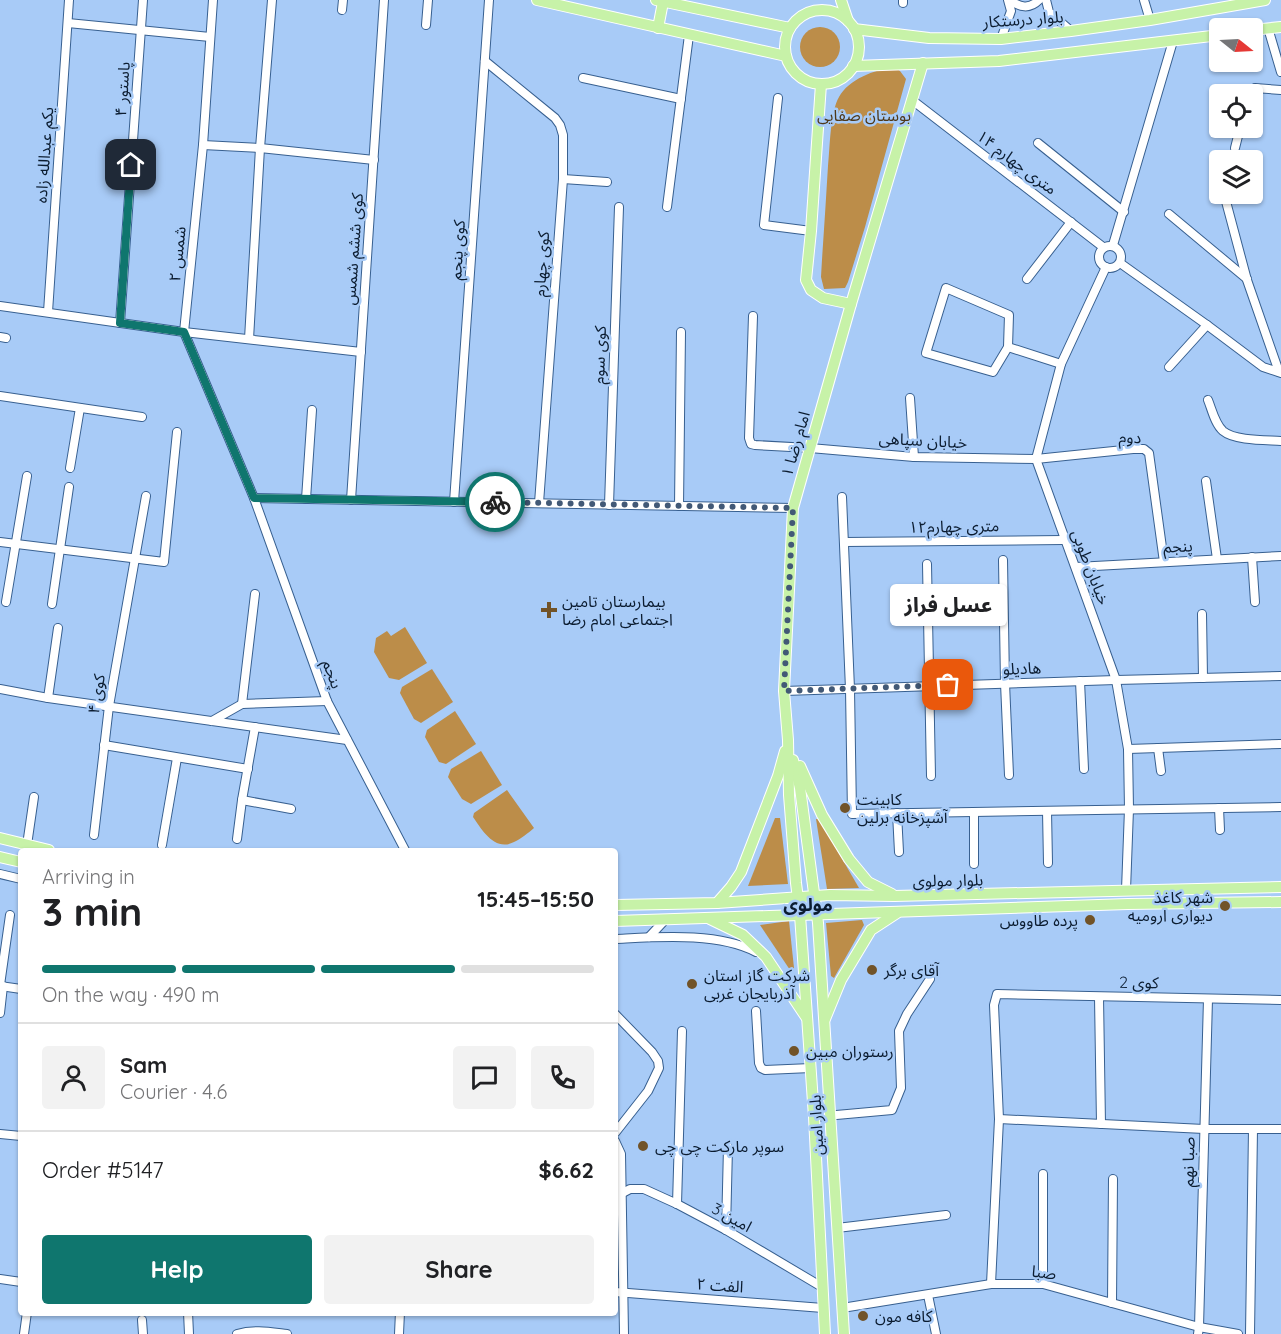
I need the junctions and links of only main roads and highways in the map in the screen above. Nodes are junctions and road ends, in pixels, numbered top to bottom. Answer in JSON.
{"nodes":[{"id":1,"x":537,"y":0,"type":"edge"},
{"id":2,"x":841,"y":0,"type":"edge"},
{"id":3,"x":1265,"y":0,"type":"edge"},
{"id":4,"x":661,"y":1,"type":"edge"},
{"id":5,"x":811,"y":5,"type":"edge"},
{"id":6,"x":851,"y":25,"type":"junction"},
{"id":7,"x":1281,"y":27,"type":"edge"},
{"id":8,"x":658,"y":28,"type":"junction"},
{"id":9,"x":790,"y":28,"type":"junction"},
{"id":10,"x":1263,"y":29,"type":"edge"},
{"id":11,"x":1209,"y":36,"type":"edge"},
{"id":12,"x":786,"y":56,"type":"junction"},
{"id":13,"x":923,"y":63,"type":"junction"},
{"id":14,"x":854,"y":66,"type":"junction"},
{"id":15,"x":821,"y":84,"type":"junction"},
{"id":16,"x":851,"y":304,"type":"junction"},
{"id":17,"x":788,"y":740,"type":"junction"},
{"id":18,"x":0,"y":838,"type":"edge"},
{"id":19,"x":40,"y":848,"type":"edge"},
{"id":20,"x":0,"y":857,"type":"edge"},
{"id":21,"x":18,"y":861,"type":"edge"},
{"id":22,"x":1281,"y":887,"type":"edge"},
{"id":23,"x":815,"y":896,"type":"junction"},
{"id":24,"x":894,"y":896,"type":"junction"},
{"id":25,"x":797,"y":897,"type":"junction"},
{"id":26,"x":1281,"y":902,"type":"edge"},
{"id":27,"x":717,"y":903,"type":"junction"},
{"id":28,"x":618,"y":905,"type":"edge"},
{"id":29,"x":897,"y":913,"type":"junction"},
{"id":30,"x":817,"y":914,"type":"junction"},
{"id":31,"x":800,"y":915,"type":"junction"},
{"id":32,"x":707,"y":918,"type":"junction"},
{"id":33,"x":618,"y":921,"type":"edge"},
{"id":34,"x":807,"y":1019,"type":"junction"},
{"id":35,"x":824,"y":1022,"type":"junction"},
{"id":36,"x":825,"y":1334,"type":"edge"},
{"id":37,"x":844,"y":1334,"type":"edge"}],
"edges":[{"from":1,"to":8,"type":"main road"},
{"from":2,"to":6,"type":"main road"},
{"from":3,"to":6,"type":"main road","name":"بلوار درستکار"},
{"from":4,"to":8,"type":"main road"},
{"from":4,"to":9,"type":"main road"},
{"from":5,"to":6,"type":"main road"},
{"from":5,"to":9,"type":"main road"},
{"from":6,"to":14,"type":"main road"},
{"from":7,"to":10,"type":"main road"},
{"from":8,"to":12,"type":"main road"},
{"from":9,"to":12,"type":"main road"},
{"from":11,"to":13,"type":"main road"},
{"from":12,"to":15,"type":"main road"},
{"from":13,"to":14,"type":"main road"},
{"from":13,"to":16,"type":"main road","name":"امام رضا ۱"},
{"from":14,"to":15,"type":"main road"},
{"from":15,"to":16,"type":"main road"},
{"from":16,"to":17,"type":"main road","name":"امام رضا ۱"},
{"from":17,"to":23,"type":"main road","name":"امام رضا ۱"},
{"from":17,"to":24,"type":"main road"},
{"from":17,"to":25,"type":"main road","name":"امام رضا ۱"},
{"from":17,"to":27,"type":"main road"},
{"from":18,"to":19,"type":"main road"},
{"from":20,"to":21,"type":"main road"},
{"from":22,"to":24,"type":"main road","name":"بلوار مولوی"},
{"from":23,"to":24,"type":"main road","name":"بلوار مولوی"},
{"from":23,"to":25,"type":"main road","name":"بلوار مولوی"},
{"from":23,"to":30,"type":"main road","name":"امام رضا ۱"},
{"from":25,"to":27,"type":"main road","name":"بلوار مولوی"},
{"from":25,"to":31,"type":"main road","name":"امام رضا ۱"},
{"from":26,"to":29,"type":"main road","name":"بلوار مولوی"},
{"from":27,"to":28,"type":"main road","name":"بلوار مولوی"},
{"from":29,"to":30,"type":"main road","name":"بلوار مولوی"},
{"from":29,"to":35,"type":"main road"},
{"from":30,"to":31,"type":"main road","name":"بلوار مولوی"},
{"from":30,"to":35,"type":"main road","name":"بلوار امین"},
{"from":31,"to":32,"type":"main road","name":"بلوار مولوی"},
{"from":31,"to":34,"type":"main road","name":"بلوار امین"},
{"from":32,"to":33,"type":"main road","name":"بلوار مولوی"},
{"from":32,"to":34,"type":"main road"},
{"from":34,"to":36,"type":"main road","name":"بلوار امین"},
{"from":35,"to":37,"type":"main road","name":"بلوار امین"}]}
